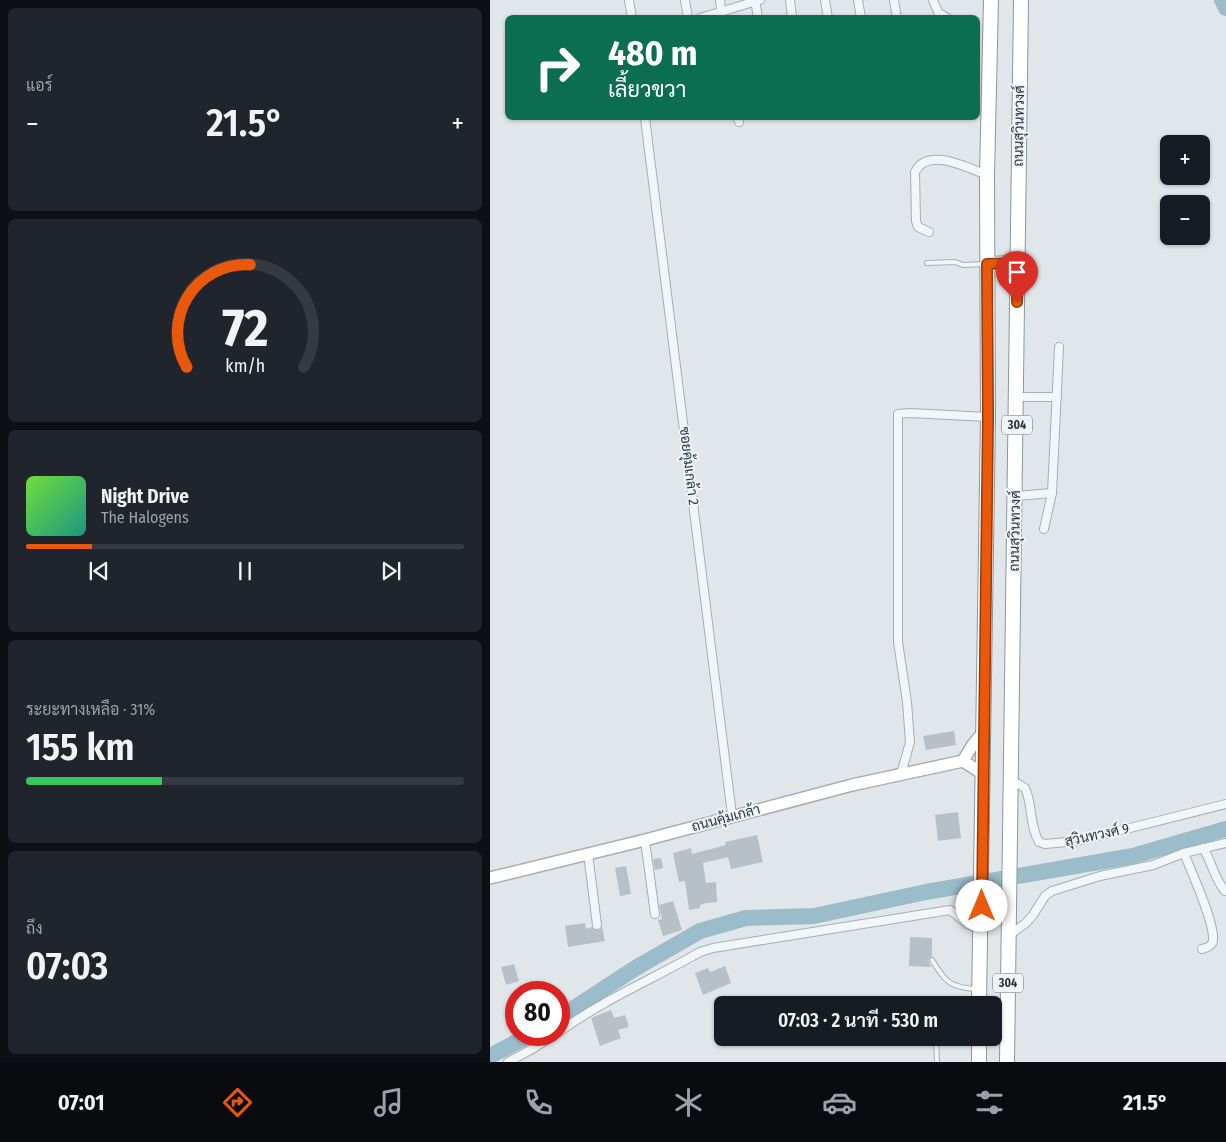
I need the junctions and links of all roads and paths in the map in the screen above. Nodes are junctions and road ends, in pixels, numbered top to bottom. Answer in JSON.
{"nodes":[{"id":1,"x":629,"y":0,"type":"edge"},
{"id":2,"x":685,"y":0,"type":"edge"},
{"id":3,"x":720,"y":0,"type":"edge"},
{"id":4,"x":756,"y":0,"type":"edge"},
{"id":5,"x":790,"y":0,"type":"edge"},
{"id":6,"x":825,"y":0,"type":"edge"},
{"id":7,"x":858,"y":0,"type":"edge"},
{"id":8,"x":894,"y":0,"type":"edge"},
{"id":9,"x":934,"y":0,"type":"edge"},
{"id":10,"x":991,"y":0,"type":"edge"},
{"id":11,"x":1021,"y":0,"type":"edge"},
{"id":12,"x":632,"y":15,"type":"edge"},
{"id":13,"x":688,"y":15,"type":"edge"},
{"id":14,"x":722,"y":15,"type":"edge"},
{"id":15,"x":758,"y":15,"type":"edge"},
{"id":16,"x":792,"y":15,"type":"edge"},
{"id":17,"x":828,"y":15,"type":"edge"},
{"id":18,"x":861,"y":15,"type":"edge"},
{"id":19,"x":897,"y":15,"type":"edge"},
{"id":20,"x":942,"y":15,"type":"edge"},
{"id":21,"x":645,"y":120,"type":"edge"},
{"id":22,"x":986,"y":176,"type":"junction"},
{"id":23,"x":929,"y":232,"type":"dead end"},
{"id":24,"x":927,"y":262,"type":"dead end"},
{"id":25,"x":1018,"y":263,"type":"junction"},
{"id":26,"x":987,"y":264,"type":"junction"},
{"id":27,"x":1059,"y":347,"type":"dead end"},
{"id":28,"x":1017,"y":397,"type":"junction"},
{"id":29,"x":1058,"y":397,"type":"junction"},
{"id":30,"x":988,"y":417,"type":"junction"},
{"id":31,"x":1052,"y":493,"type":"junction"},
{"id":32,"x":1016,"y":496,"type":"junction"},
{"id":33,"x":1044,"y":529,"type":"dead end"},
{"id":34,"x":984,"y":731,"type":"junction"},
{"id":35,"x":963,"y":761,"type":"junction"},
{"id":36,"x":901,"y":774,"type":"junction"},
{"id":37,"x":983,"y":774,"type":"junction"},
{"id":38,"x":1010,"y":779,"type":"junction"},
{"id":39,"x":1226,"y":804,"type":"edge"},
{"id":40,"x":732,"y":815,"type":"junction"},
{"id":41,"x":645,"y":840,"type":"junction"},
{"id":42,"x":1226,"y":843,"type":"edge"},
{"id":43,"x":1202,"y":848,"type":"junction"},
{"id":44,"x":1184,"y":853,"type":"junction"},
{"id":45,"x":588,"y":854,"type":"junction"},
{"id":46,"x":490,"y":878,"type":"edge"},
{"id":47,"x":1225,"y":891,"type":"edge"},
{"id":48,"x":655,"y":914,"type":"dead end"},
{"id":49,"x":597,"y":925,"type":"dead end"},
{"id":50,"x":981,"y":930,"type":"junction"},
{"id":51,"x":1008,"y":936,"type":"junction"},
{"id":52,"x":1202,"y":949,"type":"dead end"},
{"id":53,"x":932,"y":960,"type":"dead end"},
{"id":54,"x":979,"y":989,"type":"junction"},
{"id":55,"x":979,"y":996,"type":"edge"},
{"id":56,"x":570,"y":1024,"type":"edge"},
{"id":57,"x":537,"y":1046,"type":"edge"},
{"id":58,"x":936,"y":1046,"type":"edge"},
{"id":59,"x":980,"y":1046,"type":"edge"},
{"id":60,"x":508,"y":1062,"type":"edge"},
{"id":61,"x":937,"y":1062,"type":"edge"},
{"id":62,"x":979,"y":1062,"type":"edge"},
{"id":63,"x":1007,"y":1062,"type":"edge"}],
"edges":[{"from":1,"to":12,"type":"street"},
{"from":2,"to":13,"type":"street"},
{"from":3,"to":14,"type":"street"},
{"from":4,"to":14,"type":"street"},
{"from":4,"to":15,"type":"street"},
{"from":5,"to":16,"type":"street"},
{"from":6,"to":17,"type":"street"},
{"from":7,"to":18,"type":"street"},
{"from":8,"to":19,"type":"street"},
{"from":9,"to":20,"type":"street"},
{"from":10,"to":22,"type":"highway","name":"ถนนสุวินทวงศ์","number":"304"},
{"from":11,"to":25,"type":"highway","name":"ถนนสุวินทวงศ์","number":"304"},
{"from":21,"to":40,"type":"street","name":"ซอยคุ้มเกล้า 2"},
{"from":22,"to":23,"type":"street"},
{"from":22,"to":26,"type":"highway","name":"ถนนสุวินทวงศ์","number":"304"},
{"from":24,"to":26,"type":"lane"},
{"from":25,"to":26,"type":"highway"},
{"from":25,"to":28,"type":"highway","name":"ถนนสุวินทวงศ์","number":"304"},
{"from":26,"to":30,"type":"highway","name":"ถนนสุวินทวงศ์","number":"304"},
{"from":27,"to":29,"type":"street"},
{"from":28,"to":29,"type":"street"},
{"from":28,"to":32,"type":"highway","name":"ถนนสุวินทวงศ์","number":"304"},
{"from":29,"to":31,"type":"street"},
{"from":30,"to":34,"type":"highway","name":"ถนนสุวินทวงศ์","number":"304"},
{"from":30,"to":36,"type":"street"},
{"from":31,"to":32,"type":"street"},
{"from":31,"to":33,"type":"street"},
{"from":32,"to":38,"type":"highway","name":"ถนนสุวินทวงศ์","number":"304"},
{"from":34,"to":35,"type":"main road"},
{"from":34,"to":37,"type":"highway","name":"ถนนสุวินทวงศ์","number":"304"},
{"from":35,"to":36,"type":"main road","name":"ถนนคุ้มเกล้า"},
{"from":35,"to":37,"type":"main road"},
{"from":36,"to":40,"type":"main road","name":"ถนนคุ้มเกล้า"},
{"from":37,"to":50,"type":"highway","name":"ถนนสุวินทวงศ์","number":"304"},
{"from":38,"to":39,"type":"street","name":"สุวินทวงศ์ 9"},
{"from":38,"to":51,"type":"highway","name":"ถนนสุวินทวงศ์","number":"304"},
{"from":40,"to":41,"type":"main road","name":"ถนนคุ้มเกล้า"},
{"from":41,"to":45,"type":"main road","name":"ถนนคุ้มเกล้า"},
{"from":41,"to":48,"type":"street"},
{"from":42,"to":43,"type":"street"},
{"from":43,"to":44,"type":"street"},
{"from":43,"to":47,"type":"street"},
{"from":44,"to":51,"type":"street"},
{"from":44,"to":52,"type":"street"},
{"from":45,"to":46,"type":"main road","name":"ถนนคุ้มเกล้า"},
{"from":45,"to":49,"type":"street"},
{"from":50,"to":54,"type":"highway","name":"ถนนสุวินทวงศ์","number":"304"},
{"from":50,"to":56,"type":"street"},
{"from":51,"to":63,"type":"highway","name":"ถนนสุวินทวงศ์","number":"304"},
{"from":53,"to":54,"type":"lane"},
{"from":54,"to":55,"type":"highway","name":"ถนนสุวินทวงศ์","number":"304"},
{"from":57,"to":60,"type":"street"},
{"from":58,"to":61,"type":"lane"},
{"from":59,"to":62,"type":"highway"}]}
